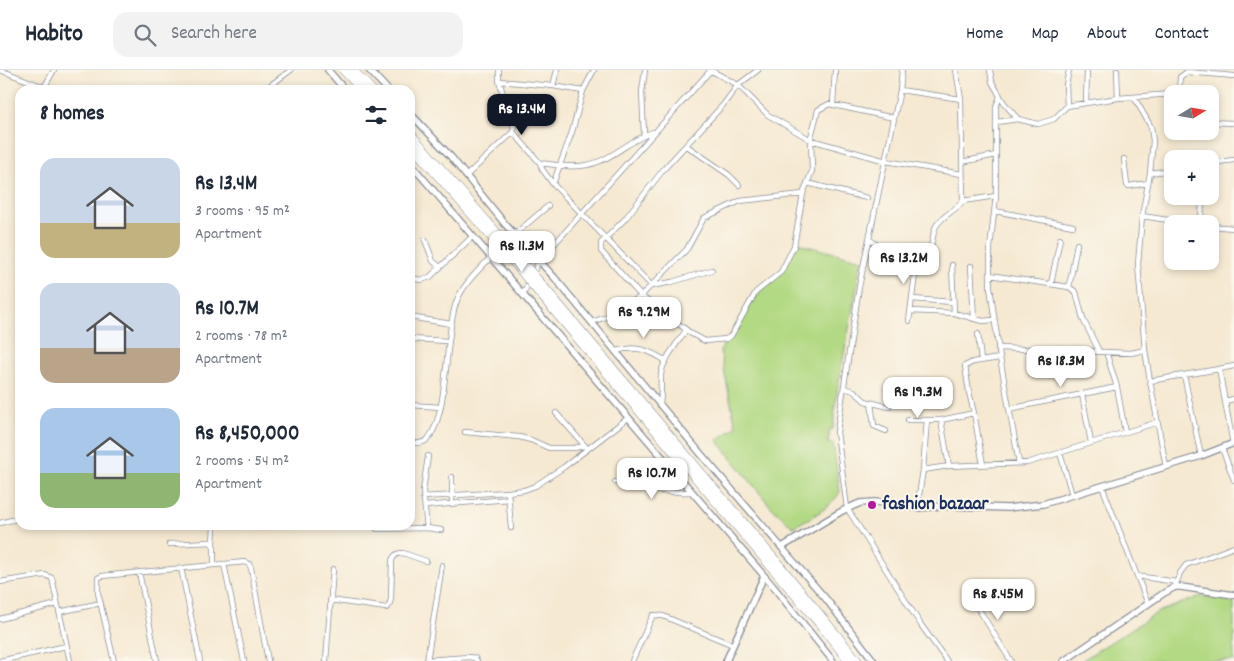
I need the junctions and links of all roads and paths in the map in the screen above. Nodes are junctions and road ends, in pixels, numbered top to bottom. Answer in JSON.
{"nodes":[{"id":1,"x":0,"y":70,"type":"edge"},
{"id":2,"x":54,"y":70,"type":"edge"},
{"id":3,"x":291,"y":70,"type":"edge"},
{"id":4,"x":328,"y":70,"type":"edge"},
{"id":5,"x":343,"y":70,"type":"edge"},
{"id":6,"x":353,"y":70,"type":"edge"},
{"id":7,"x":379,"y":70,"type":"edge"},
{"id":8,"x":498,"y":70,"type":"edge"},
{"id":9,"x":557,"y":70,"type":"edge"},
{"id":10,"x":594,"y":70,"type":"edge"},
{"id":11,"x":644,"y":70,"type":"edge"},
{"id":12,"x":710,"y":70,"type":"edge"},
{"id":13,"x":758,"y":70,"type":"edge"},
{"id":14,"x":835,"y":70,"type":"edge"},
{"id":15,"x":902,"y":70,"type":"edge"},
{"id":16,"x":956,"y":70,"type":"edge"},
{"id":17,"x":990,"y":70,"type":"edge"},
{"id":18,"x":1069,"y":70,"type":"edge"},
{"id":19,"x":1087,"y":70,"type":"edge"},
{"id":20,"x":1117,"y":70,"type":"edge"},
{"id":21,"x":1187,"y":71,"type":"edge"},
{"id":22,"x":371,"y":72,"type":"edge"},
{"id":23,"x":1208,"y":72,"type":"edge"},
{"id":24,"x":1234,"y":76,"type":"edge"},
{"id":25,"x":499,"y":81,"type":"junction"},
{"id":26,"x":42,"y":85,"type":"edge"},
{"id":27,"x":46,"y":85,"type":"edge"},
{"id":28,"x":271,"y":85,"type":"edge"},
{"id":29,"x":341,"y":85,"type":"edge"},
{"id":30,"x":357,"y":85,"type":"edge"},
{"id":31,"x":367,"y":85,"type":"edge"},
{"id":32,"x":383,"y":85,"type":"edge"},
{"id":33,"x":738,"y":85,"type":"junction"},
{"id":34,"x":1180,"y":85,"type":"edge"},
{"id":35,"x":553,"y":86,"type":"junction"},
{"id":36,"x":900,"y":90,"type":"junction"},
{"id":37,"x":583,"y":91,"type":"junction"},
{"id":38,"x":1164,"y":95,"type":"edge"},
{"id":39,"x":1000,"y":96,"type":"junction"},
{"id":40,"x":1134,"y":97,"type":"junction"},
{"id":41,"x":1118,"y":98,"type":"junction"},
{"id":42,"x":960,"y":99,"type":"junction"},
{"id":43,"x":1086,"y":103,"type":"junction"},
{"id":44,"x":833,"y":105,"type":"junction"},
{"id":45,"x":1068,"y":106,"type":"junction"},
{"id":46,"x":894,"y":118,"type":"junction"},
{"id":47,"x":415,"y":119,"type":"edge"},
{"id":48,"x":1018,"y":119,"type":"junction"},
{"id":49,"x":996,"y":122,"type":"junction"},
{"id":50,"x":1219,"y":122,"type":"edge"},
{"id":51,"x":1234,"y":123,"type":"edge"},
{"id":52,"x":655,"y":131,"type":"junction"},
{"id":53,"x":513,"y":132,"type":"junction"},
{"id":54,"x":644,"y":135,"type":"junction"},
{"id":55,"x":415,"y":139,"type":"edge"},
{"id":56,"x":811,"y":140,"type":"junction"},
{"id":57,"x":687,"y":146,"type":"junction"},
{"id":58,"x":415,"y":149,"type":"edge"},
{"id":59,"x":996,"y":155,"type":"junction"},
{"id":60,"x":1124,"y":159,"type":"dead end"},
{"id":61,"x":1234,"y":160,"type":"edge"},
{"id":62,"x":886,"y":161,"type":"junction"},
{"id":63,"x":962,"y":162,"type":"junction"},
{"id":64,"x":1219,"y":162,"type":"edge"},
{"id":65,"x":540,"y":163,"type":"junction"},
{"id":66,"x":560,"y":166,"type":"junction"},
{"id":67,"x":415,"y":169,"type":"edge"},
{"id":68,"x":1164,"y":171,"type":"edge"},
{"id":69,"x":1150,"y":173,"type":"junction"},
{"id":70,"x":962,"y":174,"type":"junction"},
{"id":71,"x":466,"y":176,"type":"junction"},
{"id":72,"x":1148,"y":182,"type":"junction"},
{"id":73,"x":807,"y":183,"type":"junction"},
{"id":74,"x":553,"y":184,"type":"junction"},
{"id":75,"x":739,"y":184,"type":"dead end"},
{"id":76,"x":803,"y":194,"type":"junction"},
{"id":77,"x":996,"y":196,"type":"junction"},
{"id":78,"x":867,"y":198,"type":"dead end"},
{"id":79,"x":963,"y":201,"type":"junction"},
{"id":80,"x":548,"y":206,"type":"dead end"},
{"id":81,"x":995,"y":211,"type":"junction"},
{"id":82,"x":582,"y":213,"type":"junction"},
{"id":83,"x":1142,"y":216,"type":"junction"},
{"id":84,"x":1164,"y":219,"type":"edge"},
{"id":85,"x":1073,"y":226,"type":"dead end"},
{"id":86,"x":1219,"y":227,"type":"edge"},
{"id":87,"x":1234,"y":228,"type":"edge"},
{"id":88,"x":515,"y":234,"type":"junction"},
{"id":89,"x":473,"y":236,"type":"junction"},
{"id":90,"x":605,"y":238,"type":"junction"},
{"id":91,"x":1060,"y":238,"type":"dead end"},
{"id":92,"x":869,"y":239,"type":"junction"},
{"id":93,"x":425,"y":240,"type":"dead end"},
{"id":94,"x":1077,"y":244,"type":"dead end"},
{"id":95,"x":918,"y":252,"type":"junction"},
{"id":96,"x":491,"y":257,"type":"junction"},
{"id":97,"x":539,"y":261,"type":"junction"},
{"id":98,"x":952,"y":265,"type":"dead end"},
{"id":99,"x":971,"y":266,"type":"dead end"},
{"id":100,"x":440,"y":267,"type":"junction"},
{"id":101,"x":523,"y":268,"type":"junction"},
{"id":102,"x":712,"y":270,"type":"dead end"},
{"id":103,"x":990,"y":275,"type":"junction"},
{"id":104,"x":415,"y":278,"type":"edge"},
{"id":105,"x":536,"y":284,"type":"junction"},
{"id":106,"x":1052,"y":284,"type":"junction"},
{"id":107,"x":652,"y":286,"type":"junction"},
{"id":108,"x":1069,"y":286,"type":"junction"},
{"id":109,"x":523,"y":294,"type":"junction"},
{"id":110,"x":641,"y":296,"type":"junction"},
{"id":111,"x":912,"y":299,"type":"junction"},
{"id":112,"x":952,"y":302,"type":"junction"},
{"id":113,"x":911,"y":311,"type":"junction"},
{"id":114,"x":954,"y":313,"type":"junction"},
{"id":115,"x":415,"y":318,"type":"edge"},
{"id":116,"x":974,"y":319,"type":"junction"},
{"id":117,"x":994,"y":320,"type":"junction"},
{"id":118,"x":909,"y":321,"type":"dead end"},
{"id":119,"x":592,"y":322,"type":"junction"},
{"id":120,"x":451,"y":324,"type":"junction"},
{"id":121,"x":686,"y":330,"type":"junction"},
{"id":122,"x":978,"y":334,"type":"dead end"},
{"id":123,"x":415,"y":339,"type":"edge"},
{"id":124,"x":448,"y":342,"type":"junction"},
{"id":125,"x":998,"y":348,"type":"junction"},
{"id":126,"x":1145,"y":350,"type":"junction"},
{"id":127,"x":616,"y":351,"type":"junction"},
{"id":128,"x":1100,"y":351,"type":"junction"},
{"id":129,"x":1106,"y":352,"type":"junction"},
{"id":130,"x":1000,"y":358,"type":"junction"},
{"id":131,"x":666,"y":361,"type":"junction"},
{"id":132,"x":981,"y":361,"type":"junction"},
{"id":133,"x":1234,"y":366,"type":"edge"},
{"id":134,"x":1219,"y":369,"type":"junction"},
{"id":135,"x":1184,"y":375,"type":"junction"},
{"id":136,"x":1150,"y":380,"type":"junction"},
{"id":137,"x":1117,"y":386,"type":"junction"},
{"id":138,"x":844,"y":388,"type":"junction"},
{"id":139,"x":1082,"y":394,"type":"junction"},
{"id":140,"x":1234,"y":399,"type":"edge"},
{"id":141,"x":1225,"y":401,"type":"junction"},
{"id":142,"x":660,"y":403,"type":"junction"},
{"id":143,"x":870,"y":403,"type":"junction"},
{"id":144,"x":415,"y":404,"type":"edge"},
{"id":145,"x":441,"y":407,"type":"junction"},
{"id":146,"x":889,"y":407,"type":"dead end"},
{"id":147,"x":1009,"y":409,"type":"junction"},
{"id":148,"x":556,"y":413,"type":"dead end"},
{"id":149,"x":974,"y":413,"type":"junction"},
{"id":150,"x":628,"y":418,"type":"junction"},
{"id":151,"x":908,"y":420,"type":"dead end"},
{"id":152,"x":927,"y":420,"type":"junction"},
{"id":153,"x":941,"y":420,"type":"junction"},
{"id":154,"x":1158,"y":422,"type":"junction"},
{"id":155,"x":886,"y":431,"type":"dead end"},
{"id":156,"x":465,"y":432,"type":"dead end"},
{"id":157,"x":1125,"y":432,"type":"junction"},
{"id":158,"x":415,"y":443,"type":"edge"},
{"id":159,"x":1091,"y":443,"type":"junction"},
{"id":160,"x":1234,"y":444,"type":"edge"},
{"id":161,"x":586,"y":447,"type":"junction"},
{"id":162,"x":1222,"y":448,"type":"junction"},
{"id":163,"x":1060,"y":453,"type":"junction"},
{"id":164,"x":428,"y":456,"type":"dead end"},
{"id":165,"x":1201,"y":456,"type":"junction"},
{"id":166,"x":1019,"y":463,"type":"junction"},
{"id":167,"x":983,"y":465,"type":"junction"},
{"id":168,"x":949,"y":466,"type":"junction"},
{"id":169,"x":1166,"y":466,"type":"junction"},
{"id":170,"x":923,"y":470,"type":"junction"},
{"id":171,"x":452,"y":477,"type":"dead end"},
{"id":172,"x":1234,"y":480,"type":"edge"},
{"id":173,"x":615,"y":482,"type":"dead end"},
{"id":174,"x":1102,"y":486,"type":"junction"},
{"id":175,"x":508,"y":492,"type":"junction"},
{"id":176,"x":690,"y":492,"type":"junction"},
{"id":177,"x":451,"y":495,"type":"junction"},
{"id":178,"x":1072,"y":495,"type":"junction"},
{"id":179,"x":423,"y":497,"type":"junction"},
{"id":180,"x":509,"y":499,"type":"junction"},
{"id":181,"x":452,"y":504,"type":"junction"},
{"id":182,"x":425,"y":506,"type":"junction"},
{"id":183,"x":847,"y":508,"type":"junction"},
{"id":184,"x":917,"y":508,"type":"junction"},
{"id":185,"x":15,"y":519,"type":"edge"},
{"id":186,"x":0,"y":523,"type":"edge"},
{"id":187,"x":415,"y":528,"type":"edge"},
{"id":188,"x":428,"y":528,"type":"junction"},
{"id":189,"x":511,"y":528,"type":"dead end"},
{"id":190,"x":214,"y":530,"type":"edge"},
{"id":191,"x":441,"y":530,"type":"dead end"},
{"id":192,"x":169,"y":544,"type":"dead end"},
{"id":193,"x":213,"y":544,"type":"junction"},
{"id":194,"x":782,"y":547,"type":"junction"},
{"id":195,"x":1233,"y":548,"type":"edge"},
{"id":196,"x":1234,"y":556,"type":"edge"},
{"id":197,"x":426,"y":561,"type":"dead end"},
{"id":198,"x":224,"y":564,"type":"junction"},
{"id":199,"x":214,"y":565,"type":"junction"},
{"id":200,"x":442,"y":565,"type":"dead end"},
{"id":201,"x":181,"y":568,"type":"junction"},
{"id":202,"x":333,"y":569,"type":"dead end"},
{"id":203,"x":139,"y":572,"type":"junction"},
{"id":204,"x":764,"y":576,"type":"junction"},
{"id":205,"x":1137,"y":576,"type":"junction"},
{"id":206,"x":0,"y":582,"type":"edge"},
{"id":207,"x":1176,"y":585,"type":"junction"},
{"id":208,"x":968,"y":592,"type":"dead end"},
{"id":209,"x":1234,"y":594,"type":"edge"},
{"id":210,"x":330,"y":600,"type":"junction"},
{"id":211,"x":57,"y":604,"type":"junction"},
{"id":212,"x":101,"y":604,"type":"junction"},
{"id":213,"x":1148,"y":604,"type":"junction"},
{"id":214,"x":59,"y":612,"type":"junction"},
{"id":215,"x":0,"y":619,"type":"edge"},
{"id":216,"x":733,"y":645,"type":"junction"},
{"id":217,"x":66,"y":646,"type":"junction"},
{"id":218,"x":0,"y":661,"type":"edge"},
{"id":219,"x":70,"y":661,"type":"edge"},
{"id":220,"x":114,"y":661,"type":"edge"},
{"id":221,"x":157,"y":661,"type":"edge"},
{"id":222,"x":200,"y":661,"type":"edge"},
{"id":223,"x":244,"y":661,"type":"edge"},
{"id":224,"x":268,"y":661,"type":"edge"},
{"id":225,"x":326,"y":661,"type":"edge"},
{"id":226,"x":427,"y":661,"type":"edge"},
{"id":227,"x":477,"y":661,"type":"edge"},
{"id":228,"x":632,"y":661,"type":"edge"},
{"id":229,"x":726,"y":661,"type":"edge"},
{"id":230,"x":833,"y":661,"type":"edge"},
{"id":231,"x":849,"y":661,"type":"edge"},
{"id":232,"x":858,"y":661,"type":"edge"},
{"id":233,"x":874,"y":661,"type":"edge"},
{"id":234,"x":947,"y":661,"type":"edge"},
{"id":235,"x":1011,"y":661,"type":"edge"},
{"id":236,"x":1064,"y":661,"type":"edge"}],
"edges":[{"from":1,"to":26,"type":"street"},
{"from":2,"to":27,"type":"street"},
{"from":3,"to":28,"type":"street"},
{"from":4,"to":29,"type":"street"},
{"from":5,"to":30,"type":"highway"},
{"from":6,"to":31,"type":"highway"},
{"from":7,"to":22,"type":"street"},
{"from":8,"to":25,"type":"street"},
{"from":9,"to":35,"type":"street"},
{"from":10,"to":37,"type":"street"},
{"from":11,"to":54,"type":"street"},
{"from":12,"to":33,"type":"street"},
{"from":12,"to":52,"type":"street"},
{"from":13,"to":33,"type":"street"},
{"from":14,"to":44,"type":"street"},
{"from":15,"to":36,"type":"street"},
{"from":16,"to":42,"type":"street"},
{"from":17,"to":39,"type":"street"},
{"from":18,"to":45,"type":"street"},
{"from":19,"to":43,"type":"street"},
{"from":20,"to":41,"type":"street"},
{"from":21,"to":23,"type":"street"},
{"from":21,"to":34,"type":"street"},
{"from":22,"to":32,"type":"street"},
{"from":23,"to":24,"type":"street"},
{"from":25,"to":35,"type":"street"},
{"from":25,"to":53,"type":"street"},
{"from":33,"to":56,"type":"street"},
{"from":33,"to":57,"type":"street"},
{"from":35,"to":37,"type":"street"},
{"from":36,"to":42,"type":"street"},
{"from":36,"to":46,"type":"street"},
{"from":37,"to":66,"type":"street"},
{"from":38,"to":40,"type":"street"},
{"from":39,"to":48,"type":"street"},
{"from":39,"to":49,"type":"street"},
{"from":40,"to":41,"type":"street"},
{"from":40,"to":69,"type":"street"},
{"from":41,"to":43,"type":"street"},
{"from":42,"to":63,"type":"street"},
{"from":43,"to":45,"type":"street"},
{"from":44,"to":46,"type":"street"},
{"from":44,"to":56,"type":"street"},
{"from":45,"to":48,"type":"street"},
{"from":46,"to":62,"type":"street"},
{"from":47,"to":71,"type":"street"},
{"from":48,"to":49,"type":"street"},
{"from":49,"to":59,"type":"street"},
{"from":50,"to":51,"type":"street"},
{"from":52,"to":54,"type":"street"},
{"from":52,"to":82,"type":"street"},
{"from":53,"to":65,"type":"street"},
{"from":53,"to":71,"type":"street"},
{"from":54,"to":66,"type":"street"},
{"from":55,"to":101,"type":"highway"},
{"from":56,"to":62,"type":"street"},
{"from":56,"to":73,"type":"street"},
{"from":57,"to":75,"type":"street"},
{"from":57,"to":90,"type":"street"},
{"from":58,"to":101,"type":"highway"},
{"from":59,"to":63,"type":"street"},
{"from":59,"to":77,"type":"street"},
{"from":60,"to":72,"type":"street"},
{"from":61,"to":64,"type":"street"},
{"from":62,"to":70,"type":"street"},
{"from":62,"to":92,"type":"street"},
{"from":63,"to":70,"type":"street"},
{"from":65,"to":66,"type":"street"},
{"from":65,"to":74,"type":"street"},
{"from":66,"to":74,"type":"street"},
{"from":67,"to":89,"type":"street"},
{"from":68,"to":69,"type":"street"},
{"from":69,"to":72,"type":"street"},
{"from":70,"to":79,"type":"street"},
{"from":71,"to":88,"type":"street"},
{"from":72,"to":83,"type":"street"},
{"from":73,"to":76,"type":"street"},
{"from":73,"to":78,"type":"street"},
{"from":74,"to":82,"type":"street"},
{"from":76,"to":107,"type":"street"},
{"from":76,"to":121,"type":"street"},
{"from":77,"to":79,"type":"street"},
{"from":77,"to":81,"type":"street"},
{"from":79,"to":95,"type":"street"},
{"from":80,"to":88,"type":"street"},
{"from":81,"to":85,"type":"street"},
{"from":81,"to":103,"type":"street"},
{"from":82,"to":90,"type":"street"},
{"from":82,"to":97,"type":"street"},
{"from":83,"to":84,"type":"street"},
{"from":83,"to":126,"type":"street"},
{"from":86,"to":87,"type":"street"},
{"from":88,"to":97,"type":"street"},
{"from":89,"to":96,"type":"street"},
{"from":89,"to":100,"type":"street"},
{"from":90,"to":107,"type":"street"},
{"from":90,"to":110,"type":"street"},
{"from":91,"to":106,"type":"street"},
{"from":92,"to":95,"type":"street"},
{"from":92,"to":138,"type":"street"},
{"from":93,"to":100,"type":"street"},
{"from":94,"to":108,"type":"street"},
{"from":95,"to":111,"type":"street"},
{"from":96,"to":109,"type":"street"},
{"from":96,"to":120,"type":"street"},
{"from":97,"to":109,"type":"street"},
{"from":97,"to":119,"type":"street"},
{"from":98,"to":112,"type":"street"},
{"from":99,"to":116,"type":"street"},
{"from":100,"to":104,"type":"street"},
{"from":101,"to":105,"type":"highway","bridge":true},
{"from":102,"to":107,"type":"street"},
{"from":103,"to":106,"type":"street"},
{"from":103,"to":117,"type":"street"},
{"from":105,"to":231,"type":"highway"},
{"from":105,"to":232,"type":"highway"},
{"from":106,"to":108,"type":"street"},
{"from":107,"to":110,"type":"street"},
{"from":108,"to":128,"type":"street"},
{"from":109,"to":150,"type":"street"},
{"from":110,"to":119,"type":"street"},
{"from":110,"to":121,"type":"street"},
{"from":111,"to":112,"type":"street"},
{"from":111,"to":113,"type":"street"},
{"from":112,"to":114,"type":"street"},
{"from":113,"to":114,"type":"street"},
{"from":113,"to":118,"type":"street"},
{"from":114,"to":116,"type":"street"},
{"from":115,"to":120,"type":"street"},
{"from":116,"to":117,"type":"street"},
{"from":117,"to":125,"type":"street"},
{"from":119,"to":127,"type":"street"},
{"from":120,"to":124,"type":"street"},
{"from":121,"to":131,"type":"street"},
{"from":122,"to":132,"type":"street"},
{"from":123,"to":124,"type":"street"},
{"from":124,"to":145,"type":"street"},
{"from":125,"to":128,"type":"street"},
{"from":125,"to":130,"type":"street"},
{"from":126,"to":129,"type":"street"},
{"from":126,"to":136,"type":"street"},
{"from":127,"to":131,"type":"street"},
{"from":127,"to":142,"type":"street"},
{"from":128,"to":129,"type":"street"},
{"from":129,"to":137,"type":"street"},
{"from":130,"to":132,"type":"street"},
{"from":130,"to":147,"type":"street"},
{"from":131,"to":142,"type":"street"},
{"from":132,"to":149,"type":"street"},
{"from":133,"to":134,"type":"street"},
{"from":134,"to":135,"type":"street"},
{"from":134,"to":141,"type":"street"},
{"from":135,"to":136,"type":"street"},
{"from":135,"to":165,"type":"street"},
{"from":136,"to":154,"type":"street"},
{"from":137,"to":139,"type":"street"},
{"from":137,"to":157,"type":"street"},
{"from":138,"to":143,"type":"street"},
{"from":138,"to":183,"type":"street"},
{"from":139,"to":147,"type":"street"},
{"from":139,"to":159,"type":"street"},
{"from":140,"to":141,"type":"street"},
{"from":141,"to":160,"type":"street"},
{"from":142,"to":194,"type":"street"},
{"from":143,"to":146,"type":"street"},
{"from":143,"to":155,"type":"street"},
{"from":144,"to":145,"type":"street"},
{"from":145,"to":158,"type":"street"},
{"from":147,"to":166,"type":"street"},
{"from":148,"to":161,"type":"street"},
{"from":149,"to":153,"type":"street"},
{"from":149,"to":167,"type":"street"},
{"from":150,"to":161,"type":"street"},
{"from":150,"to":176,"type":"street"},
{"from":151,"to":152,"type":"street"},
{"from":152,"to":153,"type":"street"},
{"from":152,"to":170,"type":"street"},
{"from":153,"to":168,"type":"street"},
{"from":154,"to":157,"type":"street"},
{"from":154,"to":169,"type":"street"},
{"from":156,"to":161,"type":"street"},
{"from":157,"to":159,"type":"street"},
{"from":159,"to":163,"type":"street"},
{"from":160,"to":162,"type":"street"},
{"from":161,"to":175,"type":"street"},
{"from":162,"to":165,"type":"street"},
{"from":162,"to":172,"type":"street"},
{"from":163,"to":166,"type":"street"},
{"from":163,"to":178,"type":"street"},
{"from":164,"to":179,"type":"street"},
{"from":165,"to":169,"type":"street"},
{"from":166,"to":167,"type":"street"},
{"from":167,"to":168,"type":"street"},
{"from":168,"to":170,"type":"street"},
{"from":169,"to":174,"type":"street"},
{"from":170,"to":184,"type":"street"},
{"from":171,"to":177,"type":"street"},
{"from":173,"to":176,"type":"street"},
{"from":174,"to":178,"type":"street"},
{"from":174,"to":205,"type":"street"},
{"from":175,"to":177,"type":"street"},
{"from":175,"to":180,"type":"street"},
{"from":176,"to":204,"type":"street"},
{"from":177,"to":179,"type":"street"},
{"from":177,"to":181,"type":"street"},
{"from":178,"to":184,"type":"street"},
{"from":179,"to":182,"type":"street"},
{"from":180,"to":181,"type":"street"},
{"from":180,"to":189,"type":"street"},
{"from":181,"to":182,"type":"street"},
{"from":182,"to":188,"type":"street"},
{"from":183,"to":184,"type":"street"},
{"from":183,"to":194,"type":"street"},
{"from":183,"to":234,"type":"street"},
{"from":185,"to":186,"type":"street"},
{"from":187,"to":188,"type":"street"},
{"from":188,"to":191,"type":"street"},
{"from":190,"to":193,"type":"street"},
{"from":192,"to":193,"type":"street"},
{"from":193,"to":199,"type":"street"},
{"from":194,"to":233,"type":"street"},
{"from":195,"to":196,"type":"street"},
{"from":195,"to":207,"type":"street"},
{"from":197,"to":210,"type":"street"},
{"from":198,"to":199,"type":"street"},
{"from":198,"to":223,"type":"street"},
{"from":198,"to":224,"type":"street"},
{"from":199,"to":201,"type":"street"},
{"from":200,"to":226,"type":"street"},
{"from":201,"to":203,"type":"street"},
{"from":201,"to":222,"type":"street"},
{"from":202,"to":210,"type":"street"},
{"from":203,"to":212,"type":"street"},
{"from":203,"to":221,"type":"street"},
{"from":204,"to":216,"type":"street"},
{"from":204,"to":230,"type":"street"},
{"from":205,"to":207,"type":"street"},
{"from":205,"to":213,"type":"street"},
{"from":206,"to":211,"type":"street"},
{"from":207,"to":209,"type":"street"},
{"from":207,"to":213,"type":"street"},
{"from":208,"to":235,"type":"street"},
{"from":210,"to":225,"type":"street"},
{"from":211,"to":214,"type":"street"},
{"from":211,"to":215,"type":"street"},
{"from":212,"to":214,"type":"street"},
{"from":212,"to":220,"type":"street"},
{"from":213,"to":236,"type":"street"},
{"from":214,"to":217,"type":"street"},
{"from":216,"to":228,"type":"street"},
{"from":216,"to":229,"type":"street"},
{"from":217,"to":218,"type":"street"},
{"from":217,"to":219,"type":"street"},
{"from":226,"to":227,"type":"street"}]}
